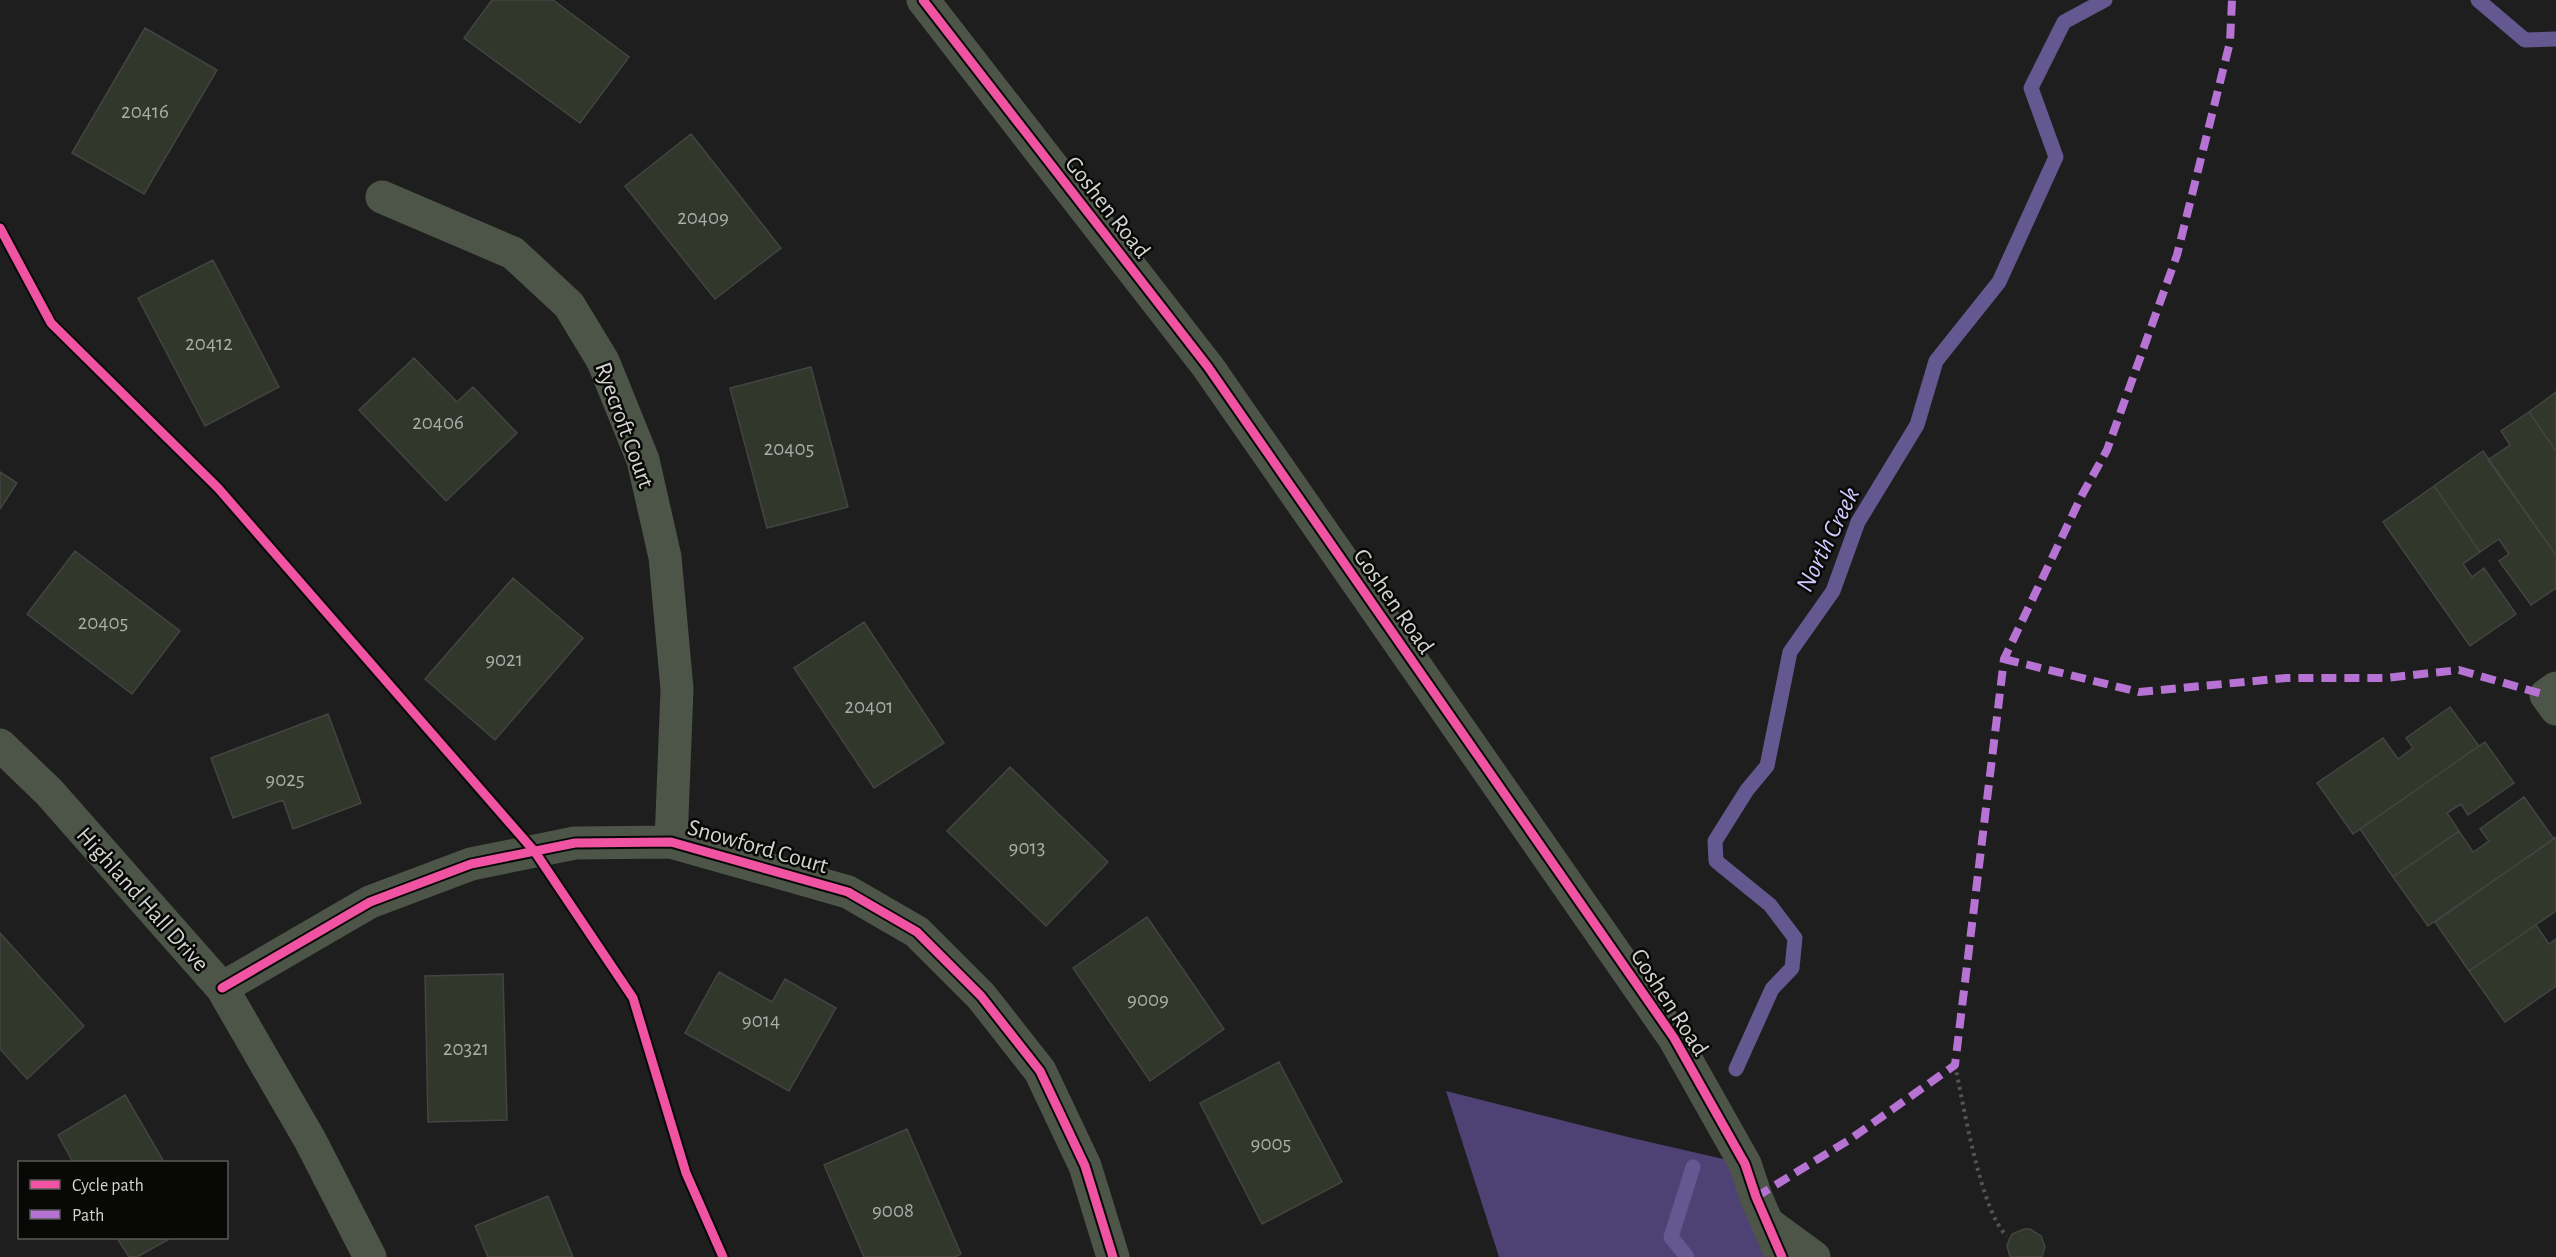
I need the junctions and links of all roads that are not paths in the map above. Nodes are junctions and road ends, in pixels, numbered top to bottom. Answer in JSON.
{"nodes":[{"id":1,"x":923,"y":0,"type":"edge"},
{"id":2,"x":382,"y":197,"type":"dead end"},
{"id":3,"x":2556,"y":688,"type":"edge"},
{"id":4,"x":2556,"y":709,"type":"edge"},
{"id":5,"x":0,"y":745,"type":"edge"},
{"id":6,"x":671,"y":842,"type":"junction"},
{"id":7,"x":222,"y":988,"type":"junction"},
{"id":8,"x":1769,"y":1224,"type":"junction"},
{"id":9,"x":370,"y":1257,"type":"edge"},
{"id":10,"x":1113,"y":1257,"type":"edge"},
{"id":11,"x":1782,"y":1257,"type":"edge"},
{"id":12,"x":1814,"y":1257,"type":"edge"}],
"edges":[{"from":1,"to":8,"type":"street","name":"Goshen Road"},
{"from":2,"to":6,"type":"street","name":"Ryecroft Court"},
{"from":3,"to":4,"type":"street"},
{"from":5,"to":7,"type":"street","name":"Highland Hall Drive"},
{"from":6,"to":7,"type":"street","name":"Snowford Court"},
{"from":6,"to":10,"type":"street","name":"Snowford Court"},
{"from":7,"to":9,"type":"street","name":"Highland Hall Drive"},
{"from":8,"to":11,"type":"street","name":"Goshen Road"},
{"from":8,"to":12,"type":"street"}]}
